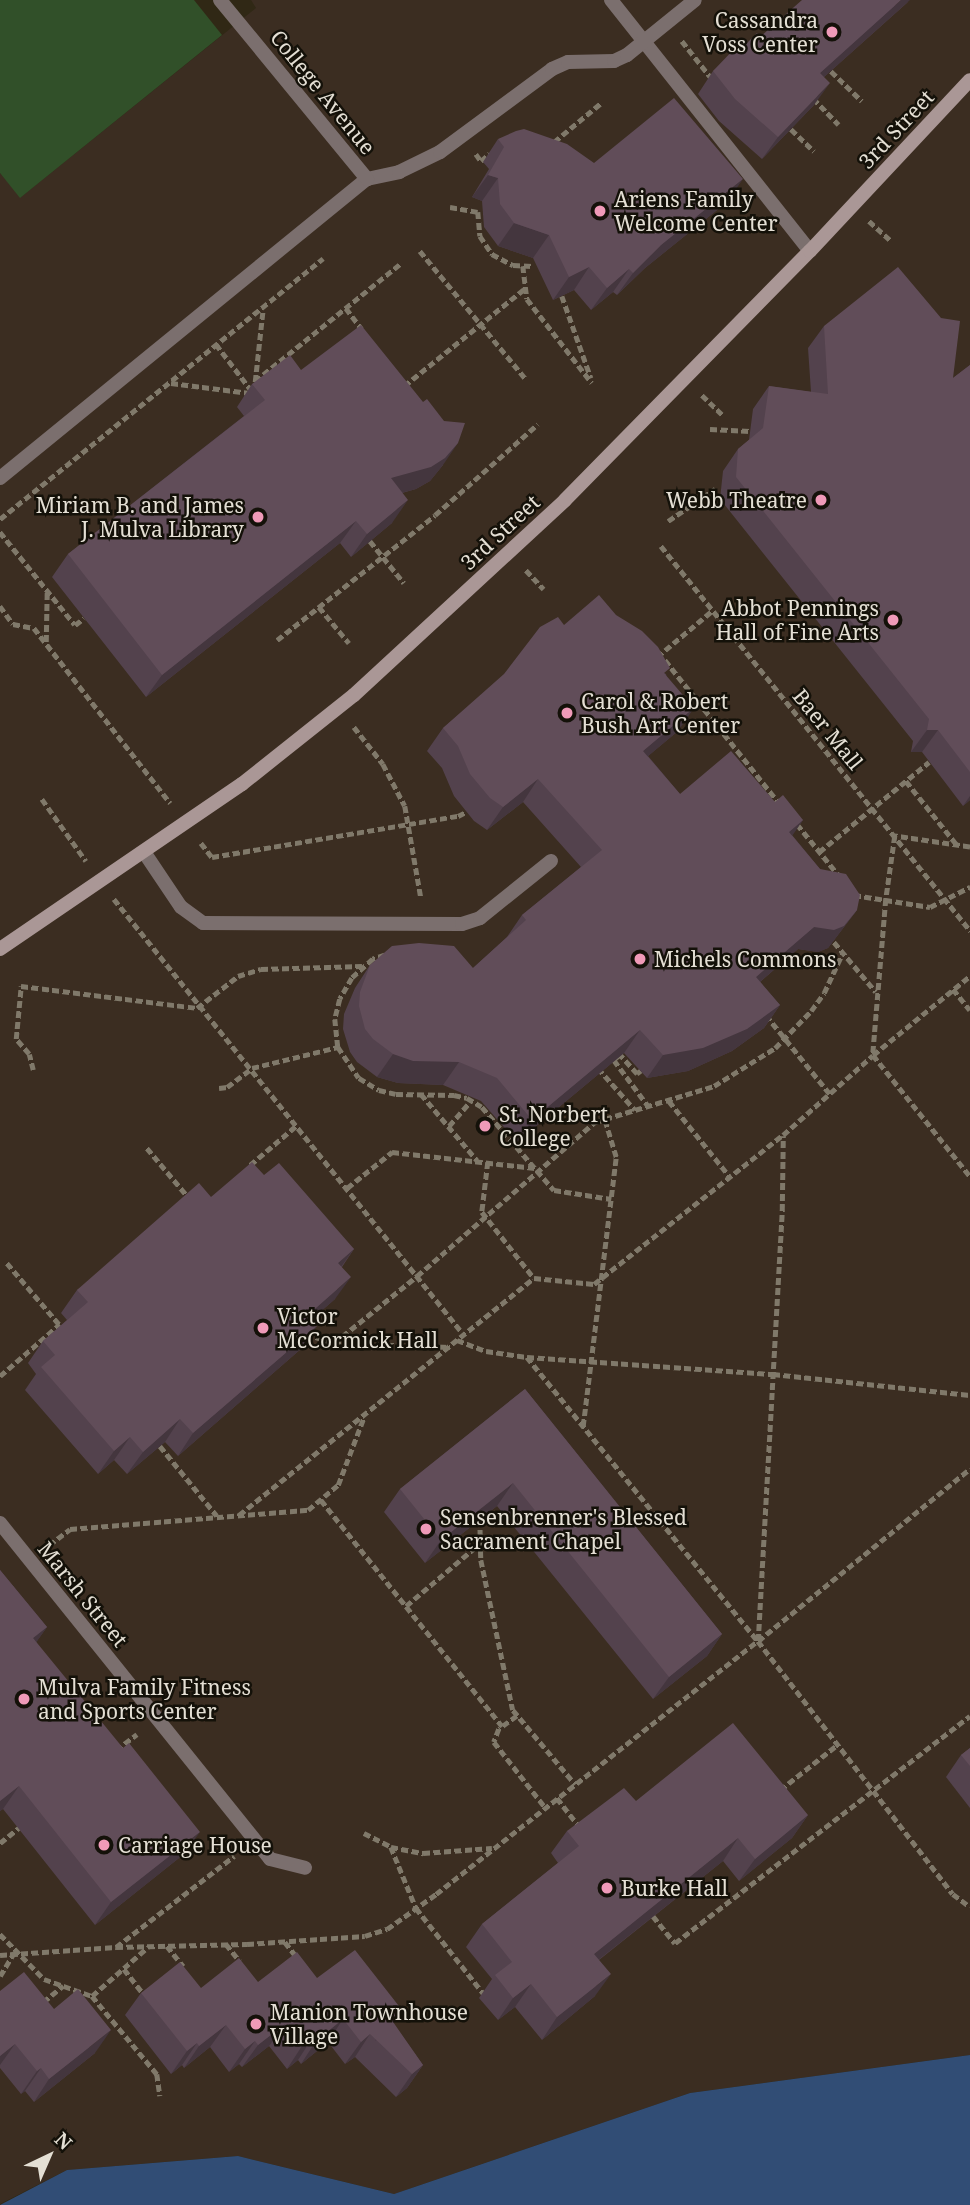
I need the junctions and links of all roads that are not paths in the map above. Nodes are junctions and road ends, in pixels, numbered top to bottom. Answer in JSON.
{"nodes":[{"id":1,"x":220,"y":0,"type":"edge"},
{"id":2,"x":611,"y":0,"type":"edge"},
{"id":3,"x":695,"y":0,"type":"edge"},
{"id":4,"x":644,"y":43,"type":"junction"},
{"id":5,"x":970,"y":80,"type":"edge"},
{"id":6,"x":367,"y":179,"type":"junction"},
{"id":7,"x":810,"y":251,"type":"junction"},
{"id":8,"x":0,"y":478,"type":"edge"},
{"id":9,"x":144,"y":852,"type":"junction"},
{"id":10,"x":551,"y":860,"type":"dead end"},
{"id":11,"x":0,"y":949,"type":"edge"},
{"id":12,"x":0,"y":1523,"type":"edge"},
{"id":13,"x":305,"y":1868,"type":"dead end"}],
"edges":[{"from":1,"to":6,"type":"street","name":"College Avenue"},
{"from":2,"to":4,"type":"street"},
{"from":3,"to":4,"type":"street"},
{"from":4,"to":6,"type":"street"},
{"from":4,"to":7,"type":"street"},
{"from":5,"to":7,"type":"main road","name":"3rd Street"},
{"from":6,"to":8,"type":"street"},
{"from":7,"to":9,"type":"main road","name":"3rd Street"},
{"from":9,"to":10,"type":"street"},
{"from":9,"to":11,"type":"main road","name":"3rd Street"},
{"from":12,"to":13,"type":"street","name":"Marsh Street"}]}
